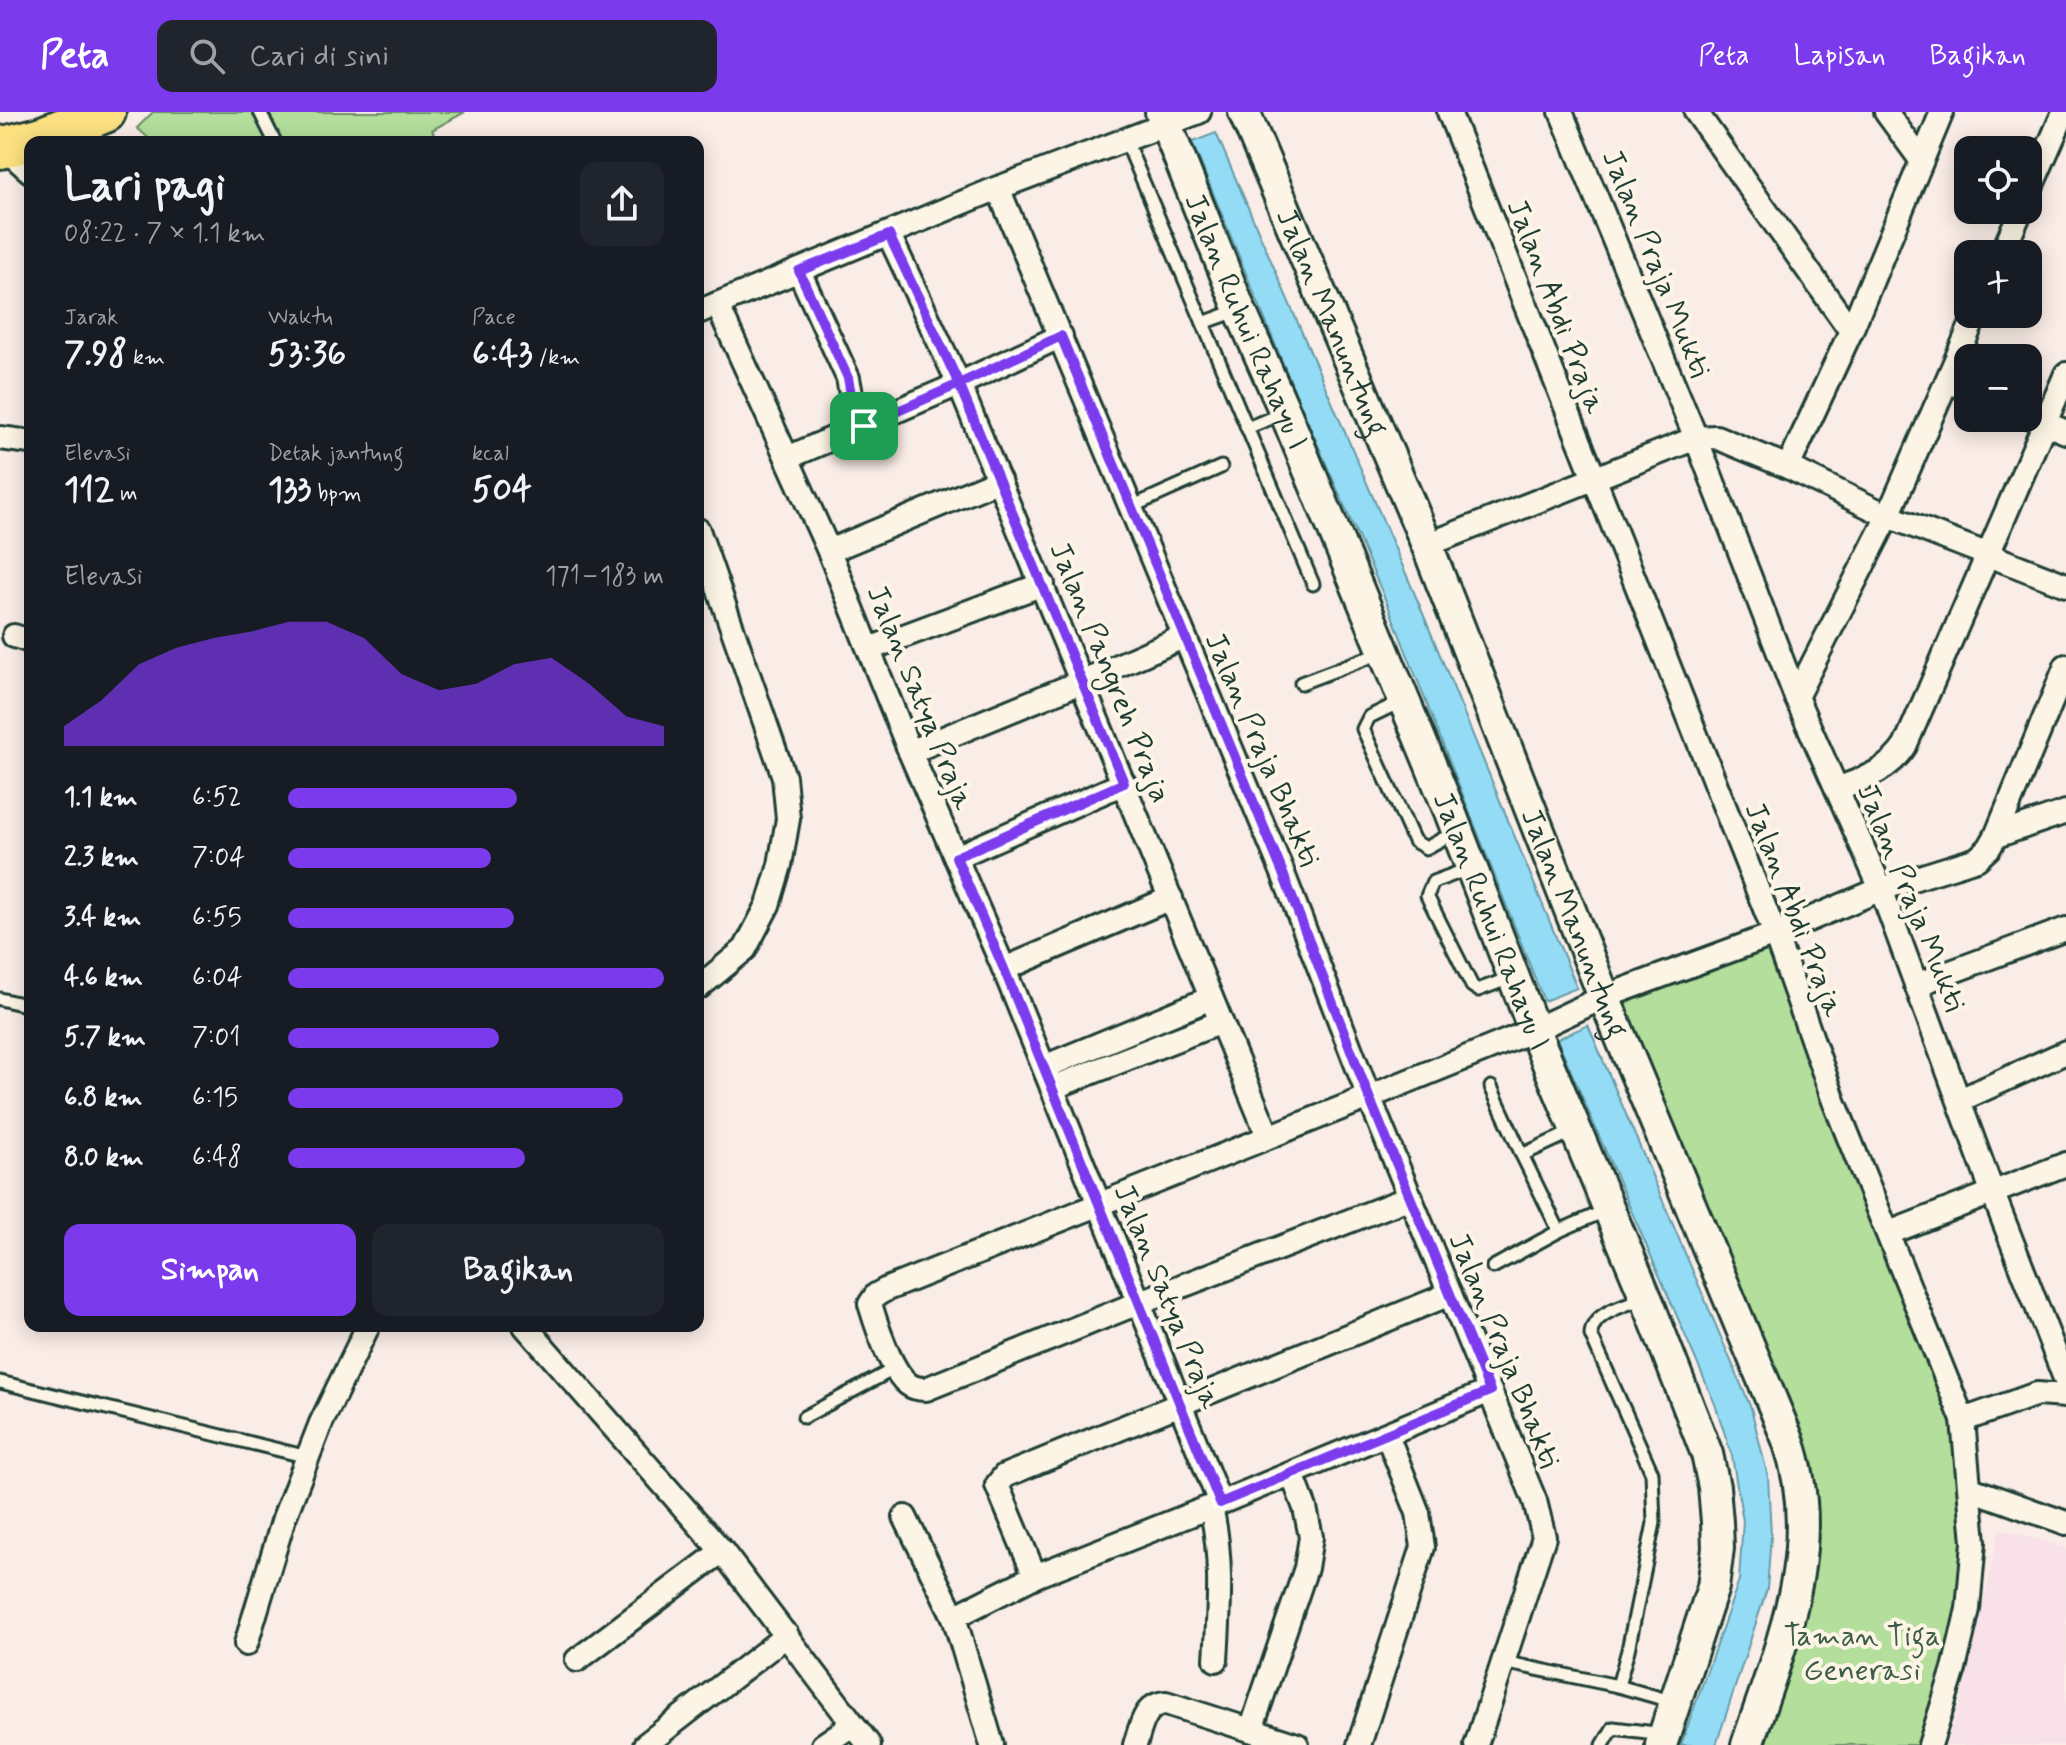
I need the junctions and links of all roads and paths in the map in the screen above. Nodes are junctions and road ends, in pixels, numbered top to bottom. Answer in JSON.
{"nodes":[{"id":1,"x":105,"y":112,"type":"edge"},
{"id":2,"x":260,"y":112,"type":"edge"},
{"id":3,"x":1244,"y":112,"type":"edge"},
{"id":4,"x":1449,"y":112,"type":"edge"},
{"id":5,"x":1561,"y":112,"type":"edge"},
{"id":6,"x":1696,"y":112,"type":"edge"},
{"id":7,"x":1886,"y":112,"type":"edge"},
{"id":8,"x":1942,"y":112,"type":"edge"},
{"id":9,"x":2064,"y":112,"type":"edge"},
{"id":10,"x":1178,"y":117,"type":"edge"},
{"id":11,"x":54,"y":136,"type":"edge"},
{"id":12,"x":272,"y":136,"type":"edge"},
{"id":13,"x":1126,"y":141,"type":"junction"},
{"id":14,"x":1921,"y":160,"type":"junction"},
{"id":15,"x":2042,"y":162,"type":"edge"},
{"id":16,"x":998,"y":188,"type":"junction"},
{"id":17,"x":889,"y":235,"type":"junction"},
{"id":18,"x":799,"y":271,"type":"junction"},
{"id":19,"x":708,"y":308,"type":"edge"},
{"id":20,"x":1240,"y":310,"type":"junction"},
{"id":21,"x":1203,"y":323,"type":"junction"},
{"id":22,"x":1970,"y":328,"type":"edge"},
{"id":23,"x":1851,"y":331,"type":"junction"},
{"id":24,"x":1061,"y":336,"type":"junction"},
{"id":25,"x":2066,"y":374,"type":"edge"},
{"id":26,"x":1947,"y":381,"type":"junction"},
{"id":27,"x":959,"y":384,"type":"junction"},
{"id":28,"x":1954,"y":384,"type":"edge"},
{"id":29,"x":2042,"y":411,"type":"edge"},
{"id":30,"x":1285,"y":412,"type":"junction"},
{"id":31,"x":2042,"y":422,"type":"edge"},
{"id":32,"x":864,"y":426,"type":"junction"},
{"id":33,"x":1247,"y":428,"type":"junction"},
{"id":34,"x":2032,"y":432,"type":"edge"},
{"id":35,"x":2066,"y":432,"type":"edge"},
{"id":36,"x":0,"y":438,"type":"edge"},
{"id":37,"x":1696,"y":438,"type":"junction"},
{"id":38,"x":24,"y":441,"type":"edge"},
{"id":39,"x":787,"y":458,"type":"junction"},
{"id":40,"x":1221,"y":467,"type":"dead end"},
{"id":41,"x":1788,"y":467,"type":"junction"},
{"id":42,"x":1592,"y":478,"type":"junction"},
{"id":43,"x":999,"y":480,"type":"junction"},
{"id":44,"x":1131,"y":507,"type":"junction"},
{"id":45,"x":1888,"y":516,"type":"junction"},
{"id":46,"x":1427,"y":545,"type":"junction"},
{"id":47,"x":704,"y":547,"type":"edge"},
{"id":48,"x":829,"y":551,"type":"junction"},
{"id":49,"x":1989,"y":554,"type":"junction"},
{"id":50,"x":1043,"y":584,"type":"junction"},
{"id":51,"x":1313,"y":584,"type":"dead end"},
{"id":52,"x":2066,"y":585,"type":"edge"},
{"id":53,"x":1183,"y":637,"type":"junction"},
{"id":54,"x":869,"y":649,"type":"junction"},
{"id":55,"x":1384,"y":652,"type":"junction"},
{"id":56,"x":2066,"y":666,"type":"edge"},
{"id":57,"x":1083,"y":681,"type":"junction"},
{"id":58,"x":1301,"y":683,"type":"dead end"},
{"id":59,"x":1796,"y":697,"type":"junction"},
{"id":60,"x":1404,"y":700,"type":"junction"},
{"id":61,"x":2059,"y":702,"type":"edge"},
{"id":62,"x":910,"y":752,"type":"junction"},
{"id":63,"x":1124,"y":783,"type":"junction"},
{"id":64,"x":1837,"y":789,"type":"junction"},
{"id":65,"x":2066,"y":812,"type":"edge"},
{"id":66,"x":1457,"y":831,"type":"junction"},
{"id":67,"x":1996,"y":836,"type":"junction"},
{"id":68,"x":956,"y":857,"type":"junction"},
{"id":69,"x":1472,"y":867,"type":"junction"},
{"id":70,"x":1881,"y":889,"type":"junction"},
{"id":71,"x":1171,"y":898,"type":"junction"},
{"id":72,"x":2066,"y":929,"type":"edge"},
{"id":73,"x":1775,"y":934,"type":"junction"},
{"id":74,"x":1004,"y":969,"type":"junction"},
{"id":75,"x":1513,"y":977,"type":"junction"},
{"id":76,"x":704,"y":983,"type":"edge"},
{"id":77,"x":1916,"y":985,"type":"junction"},
{"id":78,"x":1211,"y":998,"type":"junction"},
{"id":79,"x":0,"y":999,"type":"edge"},
{"id":80,"x":1594,"y":1001,"type":"junction"},
{"id":81,"x":24,"y":1005,"type":"edge"},
{"id":82,"x":1221,"y":1022,"type":"junction"},
{"id":83,"x":1540,"y":1026,"type":"junction"},
{"id":84,"x":2066,"y":1052,"type":"edge"},
{"id":85,"x":1048,"y":1078,"type":"junction"},
{"id":86,"x":1491,"y":1087,"type":"dead end"},
{"id":87,"x":1369,"y":1097,"type":"junction"},
{"id":88,"x":1960,"y":1100,"type":"junction"},
{"id":89,"x":1576,"y":1130,"type":"junction"},
{"id":90,"x":1268,"y":1136,"type":"junction"},
{"id":91,"x":1522,"y":1155,"type":"junction"},
{"id":92,"x":2066,"y":1164,"type":"edge"},
{"id":93,"x":1992,"y":1191,"type":"junction"},
{"id":94,"x":1411,"y":1197,"type":"junction"},
{"id":95,"x":1099,"y":1204,"type":"junction"},
{"id":96,"x":1609,"y":1209,"type":"junction"},
{"id":97,"x":1559,"y":1231,"type":"junction"},
{"id":98,"x":1889,"y":1233,"type":"junction"},
{"id":99,"x":1493,"y":1267,"type":"dead end"},
{"id":100,"x":1450,"y":1294,"type":"junction"},
{"id":101,"x":1646,"y":1297,"type":"junction"},
{"id":102,"x":1138,"y":1303,"type":"junction"},
{"id":103,"x":365,"y":1332,"type":"edge"},
{"id":104,"x":530,"y":1332,"type":"edge"},
{"id":105,"x":896,"y":1368,"type":"junction"},
{"id":106,"x":2066,"y":1381,"type":"edge"},
{"id":107,"x":0,"y":1382,"type":"edge"},
{"id":108,"x":1490,"y":1391,"type":"junction"},
{"id":109,"x":2066,"y":1396,"type":"edge"},
{"id":110,"x":1179,"y":1404,"type":"junction"},
{"id":111,"x":804,"y":1417,"type":"dead end"},
{"id":112,"x":1963,"y":1420,"type":"junction"},
{"id":113,"x":1387,"y":1435,"type":"junction"},
{"id":114,"x":308,"y":1457,"type":"junction"},
{"id":115,"x":1292,"y":1474,"type":"junction"},
{"id":116,"x":1971,"y":1489,"type":"junction"},
{"id":117,"x":1216,"y":1505,"type":"junction"},
{"id":118,"x":905,"y":1517,"type":"dead end"},
{"id":119,"x":2066,"y":1523,"type":"edge"},
{"id":120,"x":722,"y":1551,"type":"junction"},
{"id":121,"x":1035,"y":1576,"type":"junction"},
{"id":122,"x":954,"y":1617,"type":"junction"},
{"id":123,"x":787,"y":1635,"type":"junction"},
{"id":124,"x":246,"y":1644,"type":"dead end"},
{"id":125,"x":577,"y":1660,"type":"dead end"},
{"id":126,"x":1216,"y":1660,"type":"dead end"},
{"id":127,"x":1503,"y":1662,"type":"junction"},
{"id":128,"x":1618,"y":1686,"type":"junction"},
{"id":129,"x":1674,"y":1703,"type":"junction"},
{"id":130,"x":852,"y":1725,"type":"junction"},
{"id":131,"x":1251,"y":1730,"type":"junction"},
{"id":132,"x":1663,"y":1740,"type":"edge"},
{"id":133,"x":645,"y":1745,"type":"edge"},
{"id":134,"x":823,"y":1745,"type":"edge"},
{"id":135,"x":869,"y":1745,"type":"edge"},
{"id":136,"x":992,"y":1745,"type":"edge"},
{"id":137,"x":1135,"y":1745,"type":"edge"},
{"id":138,"x":1297,"y":1745,"type":"edge"},
{"id":139,"x":1359,"y":1745,"type":"edge"},
{"id":140,"x":1476,"y":1745,"type":"edge"},
{"id":141,"x":1603,"y":1745,"type":"edge"},
{"id":142,"x":1747,"y":1745,"type":"edge"},
{"id":143,"x":1930,"y":1745,"type":"edge"}],
"edges":[{"from":1,"to":11,"type":"highway"},
{"from":2,"to":12,"type":"lane"},
{"from":3,"to":46,"type":"street","name":"Jalan Manuntung"},
{"from":4,"to":42,"type":"street","name":"Jalan Abdi Praja"},
{"from":5,"to":37,"type":"street","name":"Jalan Praja Mukti"},
{"from":6,"to":23,"type":"street"},
{"from":7,"to":14,"type":"street"},
{"from":8,"to":14,"type":"street"},
{"from":9,"to":15,"type":"street"},
{"from":10,"to":13,"type":"street"},
{"from":10,"to":20,"type":"street","name":"Jalan Ruhui Rahayu I"},
{"from":13,"to":16,"type":"street"},
{"from":13,"to":21,"type":"lane"},
{"from":14,"to":23,"type":"street"},
{"from":16,"to":17,"type":"street"},
{"from":16,"to":24,"type":"street","name":"Jalan Praja Bhakti"},
{"from":17,"to":18,"type":"street"},
{"from":17,"to":27,"type":"street","name":"Jalan Pangreh Praja"},
{"from":18,"to":19,"type":"street"},
{"from":18,"to":32,"type":"street"},
{"from":19,"to":39,"type":"street","name":"Jalan Satya Praja"},
{"from":20,"to":21,"type":"lane"},
{"from":20,"to":30,"type":"street","name":"Jalan Ruhui Rahayu I"},
{"from":21,"to":33,"type":"lane"},
{"from":22,"to":26,"type":"street"},
{"from":23,"to":41,"type":"street"},
{"from":24,"to":27,"type":"street"},
{"from":24,"to":44,"type":"street","name":"Jalan Praja Bhakti"},
{"from":25,"to":29,"type":"street"},
{"from":26,"to":28,"type":"street"},
{"from":26,"to":45,"type":"street"},
{"from":27,"to":32,"type":"street"},
{"from":27,"to":43,"type":"street","name":"Jalan Pangreh Praja"},
{"from":30,"to":33,"type":"lane"},
{"from":30,"to":55,"type":"street","name":"Jalan Ruhui Rahayu I"},
{"from":31,"to":35,"type":"street"},
{"from":32,"to":39,"type":"street"},
{"from":33,"to":51,"type":"lane"},
{"from":34,"to":49,"type":"street"},
{"from":36,"to":38,"type":"street"},
{"from":37,"to":41,"type":"street"},
{"from":37,"to":42,"type":"street"},
{"from":37,"to":59,"type":"street","name":"Jalan Praja Mukti"},
{"from":39,"to":48,"type":"street","name":"Jalan Satya Praja"},
{"from":40,"to":44,"type":"lane"},
{"from":41,"to":45,"type":"street"},
{"from":42,"to":46,"type":"street"},
{"from":42,"to":73,"type":"street","name":"Jalan Abdi Praja"},
{"from":43,"to":48,"type":"street"},
{"from":43,"to":50,"type":"street","name":"Jalan Pangreh Praja"},
{"from":44,"to":53,"type":"street","name":"Jalan Praja Bhakti"},
{"from":45,"to":49,"type":"street"},
{"from":45,"to":59,"type":"street"},
{"from":46,"to":80,"type":"street","name":"Jalan Manuntung"},
{"from":47,"to":76,"type":"street"},
{"from":48,"to":54,"type":"street","name":"Jalan Satya Praja"},
{"from":49,"to":52,"type":"street"},
{"from":49,"to":64,"type":"street"},
{"from":50,"to":54,"type":"street"},
{"from":50,"to":57,"type":"street","name":"Jalan Pangreh Praja"},
{"from":53,"to":57,"type":"street"},
{"from":53,"to":87,"type":"street","name":"Jalan Praja Bhakti"},
{"from":54,"to":62,"type":"street","name":"Jalan Satya Praja"},
{"from":55,"to":58,"type":"lane"},
{"from":55,"to":60,"type":"street","name":"Jalan Ruhui Rahayu I"},
{"from":56,"to":61,"type":"street"},
{"from":57,"to":62,"type":"street"},
{"from":57,"to":63,"type":"street","name":"Jalan Pangreh Praja"},
{"from":59,"to":64,"type":"street","name":"Jalan Praja Mukti"},
{"from":60,"to":66,"type":"street","name":"Jalan Ruhui Rahayu I"},
{"from":60,"to":66,"type":"lane"},
{"from":61,"to":67,"type":"street"},
{"from":62,"to":68,"type":"street","name":"Jalan Satya Praja"},
{"from":63,"to":68,"type":"street"},
{"from":63,"to":71,"type":"street","name":"Jalan Pangreh Praja"},
{"from":64,"to":70,"type":"street","name":"Jalan Praja Mukti"},
{"from":65,"to":67,"type":"street"},
{"from":66,"to":69,"type":"street","name":"Jalan Ruhui Rahayu I"},
{"from":67,"to":70,"type":"street"},
{"from":68,"to":74,"type":"street","name":"Jalan Satya Praja"},
{"from":69,"to":75,"type":"street","name":"Jalan Ruhui Rahayu I"},
{"from":69,"to":75,"type":"lane"},
{"from":70,"to":73,"type":"street"},
{"from":70,"to":77,"type":"street","name":"Jalan Praja Mukti"},
{"from":71,"to":74,"type":"street"},
{"from":71,"to":78,"type":"street","name":"Jalan Pangreh Praja"},
{"from":72,"to":77,"type":"street"},
{"from":73,"to":80,"type":"street"},
{"from":73,"to":98,"type":"street","name":"Jalan Abdi Praja"},
{"from":74,"to":85,"type":"street","name":"Jalan Satya Praja"},
{"from":75,"to":83,"type":"street","name":"Jalan Ruhui Rahayu I"},
{"from":77,"to":88,"type":"street","name":"Jalan Praja Mukti"},
{"from":78,"to":82,"type":"street","name":"Jalan Pangreh Praja"},
{"from":78,"to":85,"type":"street"},
{"from":79,"to":81,"type":"lane"},
{"from":80,"to":83,"type":"street"},
{"from":80,"to":142,"type":"street","name":"Jalan Manuntung"},
{"from":82,"to":85,"type":"street"},
{"from":82,"to":90,"type":"street","name":"Jalan Pangreh Praja"},
{"from":83,"to":87,"type":"street"},
{"from":83,"to":89,"type":"street","name":"Jalan Ruhui Rahayu I"},
{"from":84,"to":88,"type":"street"},
{"from":85,"to":95,"type":"street","name":"Jalan Satya Praja"},
{"from":86,"to":91,"type":"lane"},
{"from":87,"to":90,"type":"street"},
{"from":87,"to":94,"type":"street","name":"Jalan Praja Bhakti"},
{"from":88,"to":93,"type":"street","name":"Jalan Praja Mukti"},
{"from":89,"to":91,"type":"lane"},
{"from":89,"to":96,"type":"street","name":"Jalan Ruhui Rahayu I"},
{"from":90,"to":95,"type":"street"},
{"from":91,"to":97,"type":"lane"},
{"from":92,"to":93,"type":"street"},
{"from":93,"to":98,"type":"street"},
{"from":93,"to":106,"type":"street","name":"Jalan Praja Mukti"},
{"from":94,"to":100,"type":"street","name":"Jalan Praja Bhakti"},
{"from":94,"to":102,"type":"street"},
{"from":95,"to":102,"type":"street","name":"Jalan Satya Praja"},
{"from":95,"to":105,"type":"street"},
{"from":96,"to":97,"type":"lane"},
{"from":96,"to":101,"type":"street","name":"Jalan Ruhui Rahayu I"},
{"from":97,"to":99,"type":"lane"},
{"from":98,"to":112,"type":"street","name":"Jalan Abdi Praja"},
{"from":100,"to":108,"type":"street","name":"Jalan Praja Bhakti"},
{"from":100,"to":110,"type":"street"},
{"from":101,"to":128,"type":"lane"},
{"from":101,"to":129,"type":"street","name":"Jalan Ruhui Rahayu I"},
{"from":102,"to":105,"type":"street"},
{"from":102,"to":110,"type":"street","name":"Jalan Satya Praja"},
{"from":103,"to":114,"type":"street"},
{"from":104,"to":120,"type":"street"},
{"from":105,"to":111,"type":"lane"},
{"from":107,"to":114,"type":"lane"},
{"from":108,"to":113,"type":"street"},
{"from":108,"to":127,"type":"street","name":"Jalan Praja Bhakti"},
{"from":109,"to":112,"type":"street"},
{"from":110,"to":117,"type":"street","name":"Jalan Satya Praja"},
{"from":110,"to":121,"type":"street"},
{"from":112,"to":116,"type":"street","name":"Jalan Abdi Praja"},
{"from":113,"to":115,"type":"street"},
{"from":113,"to":139,"type":"street"},
{"from":114,"to":124,"type":"street"},
{"from":115,"to":117,"type":"street"},
{"from":115,"to":131,"type":"street"},
{"from":116,"to":119,"type":"street"},
{"from":116,"to":143,"type":"street","name":"Jalan Abdi Praja"},
{"from":117,"to":121,"type":"street"},
{"from":117,"to":126,"type":"street","name":"Jalan Satya Praja"},
{"from":118,"to":122,"type":"street"},
{"from":120,"to":123,"type":"street"},
{"from":120,"to":125,"type":"street"},
{"from":121,"to":122,"type":"street"},
{"from":122,"to":136,"type":"street"},
{"from":123,"to":130,"type":"street"},
{"from":123,"to":133,"type":"street"},
{"from":127,"to":128,"type":"lane"},
{"from":127,"to":140,"type":"street","name":"Jalan Praja Bhakti"},
{"from":128,"to":129,"type":"lane"},
{"from":129,"to":132,"type":"street","name":"Jalan Ruhui Rahayu I"},
{"from":130,"to":134,"type":"street"},
{"from":130,"to":135,"type":"street"},
{"from":131,"to":137,"type":"street"},
{"from":131,"to":138,"type":"street"},
{"from":132,"to":141,"type":"lane"}]}
